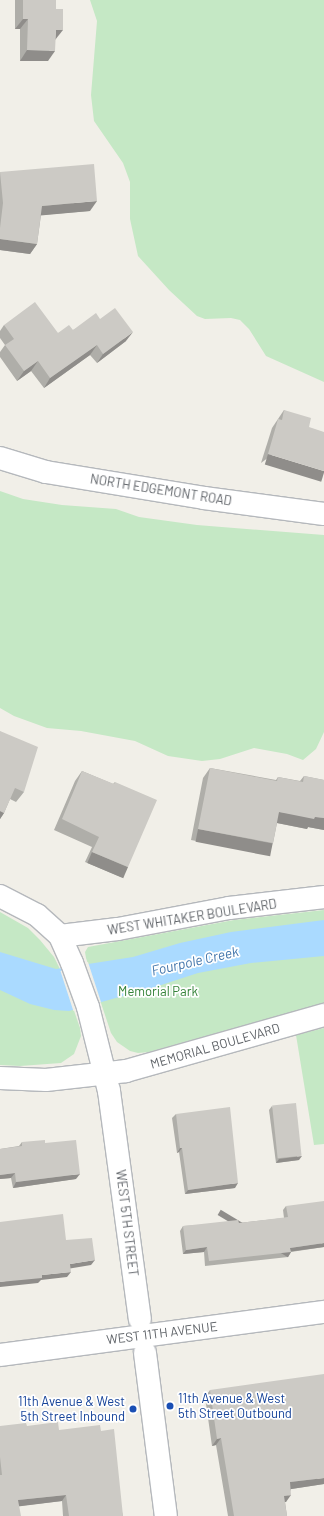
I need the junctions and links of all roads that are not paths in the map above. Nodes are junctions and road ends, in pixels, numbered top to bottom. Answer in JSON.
{"nodes":[{"id":1,"x":0,"y":458,"type":"edge"},
{"id":2,"x":324,"y":514,"type":"edge"},
{"id":3,"x":0,"y":896,"type":"edge"},
{"id":4,"x":324,"y":897,"type":"edge"},
{"id":5,"x":60,"y":936,"type":"junction"},
{"id":6,"x":324,"y":1015,"type":"edge"},
{"id":7,"x":0,"y":1078,"type":"edge"},
{"id":8,"x":107,"y":1083,"type":"junction"},
{"id":9,"x":324,"y":1312,"type":"edge"},
{"id":10,"x":142,"y":1336,"type":"junction"},
{"id":11,"x":0,"y":1355,"type":"edge"},
{"id":12,"x":166,"y":1516,"type":"edge"}],
"edges":[{"from":1,"to":2,"type":"street","name":"NORTH EDGEMONT ROAD"},
{"from":3,"to":5,"type":"street"},
{"from":4,"to":5,"type":"street","name":"WEST WHITAKER BOULEVARD"},
{"from":5,"to":8,"type":"street","name":"WEST 5TH STREET"},
{"from":6,"to":8,"type":"street","name":"MEMORIAL BOULEVARD"},
{"from":7,"to":8,"type":"street","name":"MEMORIAL BOULEVARD"},
{"from":8,"to":10,"type":"street","name":"WEST 5TH STREET"},
{"from":9,"to":10,"type":"street","name":"WEST 11TH AVENUE"},
{"from":10,"to":11,"type":"street","name":"WEST 11TH AVENUE"},
{"from":10,"to":12,"type":"street","name":"WEST 5TH STREET"}]}
